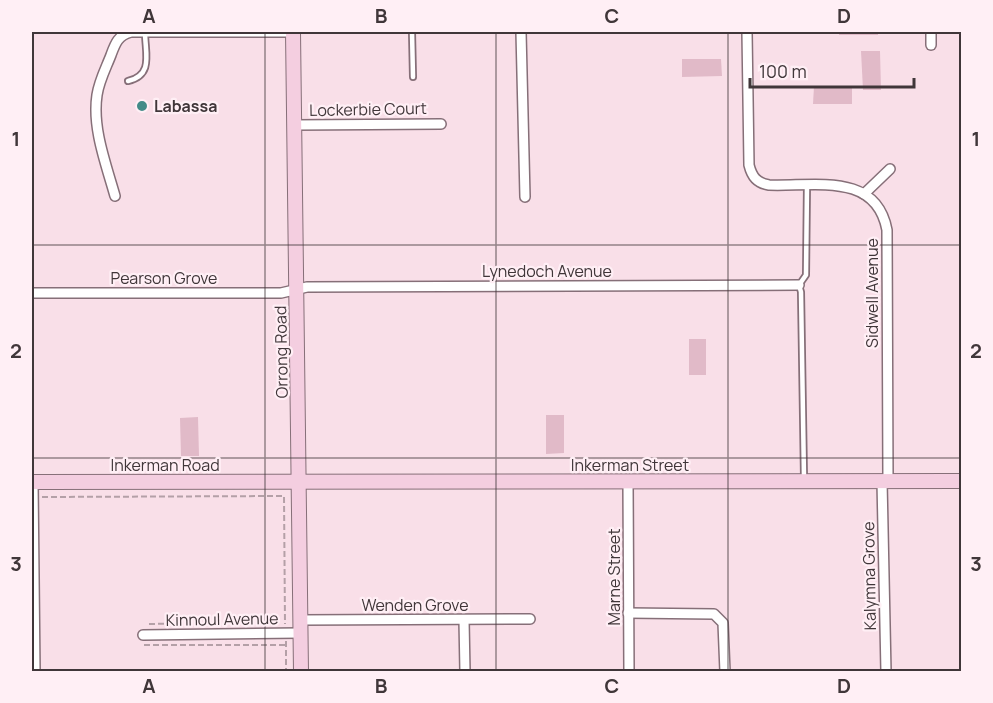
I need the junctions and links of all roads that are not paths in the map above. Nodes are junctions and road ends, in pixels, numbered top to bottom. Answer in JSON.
{"nodes":[{"id":1,"x":145,"y":32,"type":"edge"},
{"id":2,"x":293,"y":32,"type":"edge"},
{"id":3,"x":412,"y":32,"type":"edge"},
{"id":4,"x":521,"y":32,"type":"edge"},
{"id":5,"x":747,"y":32,"type":"edge"},
{"id":6,"x":931,"y":32,"type":"edge"},
{"id":7,"x":931,"y":45,"type":"dead end"},
{"id":8,"x":413,"y":77,"type":"dead end"},
{"id":9,"x":128,"y":81,"type":"dead end"},
{"id":10,"x":441,"y":124,"type":"dead end"},
{"id":11,"x":295,"y":125,"type":"junction"},
{"id":12,"x":890,"y":169,"type":"dead end"},
{"id":13,"x":807,"y":185,"type":"junction"},
{"id":14,"x":864,"y":194,"type":"junction"},
{"id":15,"x":115,"y":196,"type":"dead end"},
{"id":16,"x":525,"y":197,"type":"dead end"},
{"id":17,"x":799,"y":285,"type":"junction"},
{"id":18,"x":297,"y":290,"type":"junction"},
{"id":19,"x":32,"y":293,"type":"edge"},
{"id":20,"x":804,"y":481,"type":"junction"},
{"id":21,"x":885,"y":481,"type":"junction"},
{"id":22,"x":962,"y":481,"type":"edge"},
{"id":23,"x":32,"y":482,"type":"edge"},
{"id":24,"x":299,"y":482,"type":"junction"},
{"id":25,"x":628,"y":482,"type":"junction"},
{"id":26,"x":628,"y":613,"type":"junction"},
{"id":27,"x":530,"y":619,"type":"dead end"},
{"id":28,"x":464,"y":620,"type":"junction"},
{"id":29,"x":300,"y":627,"type":"junction"},
{"id":30,"x":143,"y":635,"type":"dead end"},
{"id":31,"x":35,"y":672,"type":"edge"},
{"id":32,"x":301,"y":672,"type":"edge"},
{"id":33,"x":465,"y":672,"type":"edge"},
{"id":34,"x":630,"y":672,"type":"edge"},
{"id":35,"x":725,"y":672,"type":"edge"},
{"id":36,"x":886,"y":672,"type":"edge"}],
"edges":[{"from":1,"to":2,"type":"street"},
{"from":1,"to":9,"type":"lane"},
{"from":1,"to":15,"type":"street"},
{"from":2,"to":11,"type":"street","name":"Orrong Road"},
{"from":3,"to":8,"type":"lane"},
{"from":4,"to":16,"type":"street"},
{"from":5,"to":13,"type":"street"},
{"from":6,"to":7,"type":"street"},
{"from":10,"to":11,"type":"street","name":"Lockerbie Court"},
{"from":11,"to":18,"type":"street","name":"Orrong Road"},
{"from":12,"to":14,"type":"street"},
{"from":13,"to":14,"type":"street"},
{"from":13,"to":17,"type":"lane"},
{"from":14,"to":21,"type":"street","name":"Sidwell Avenue"},
{"from":17,"to":18,"type":"street","name":"Lynedoch Avenue"},
{"from":17,"to":20,"type":"lane"},
{"from":18,"to":19,"type":"street","name":"Pearson Grove"},
{"from":18,"to":24,"type":"street","name":"Orrong Road"},
{"from":20,"to":21,"type":"street","name":"Inkerman Street"},
{"from":20,"to":25,"type":"street","name":"Inkerman Street"},
{"from":21,"to":22,"type":"street","name":"Inkerman Street"},
{"from":21,"to":36,"type":"street","name":"Kalymna Grove"},
{"from":23,"to":24,"type":"street","name":"Inkerman Road"},
{"from":23,"to":31,"type":"street"},
{"from":24,"to":25,"type":"street","name":"Inkerman Street"},
{"from":24,"to":29,"type":"street","name":"Orrong Road"},
{"from":25,"to":26,"type":"street","name":"Marne Street"},
{"from":26,"to":34,"type":"street","name":"Marne Street"},
{"from":26,"to":35,"type":"street"},
{"from":27,"to":28,"type":"street","name":"Wenden Grove"},
{"from":28,"to":29,"type":"street","name":"Wenden Grove"},
{"from":28,"to":33,"type":"street"},
{"from":29,"to":30,"type":"street","name":"Kinnoul Avenue"},
{"from":29,"to":32,"type":"street","name":"Orrong Road"}]}
